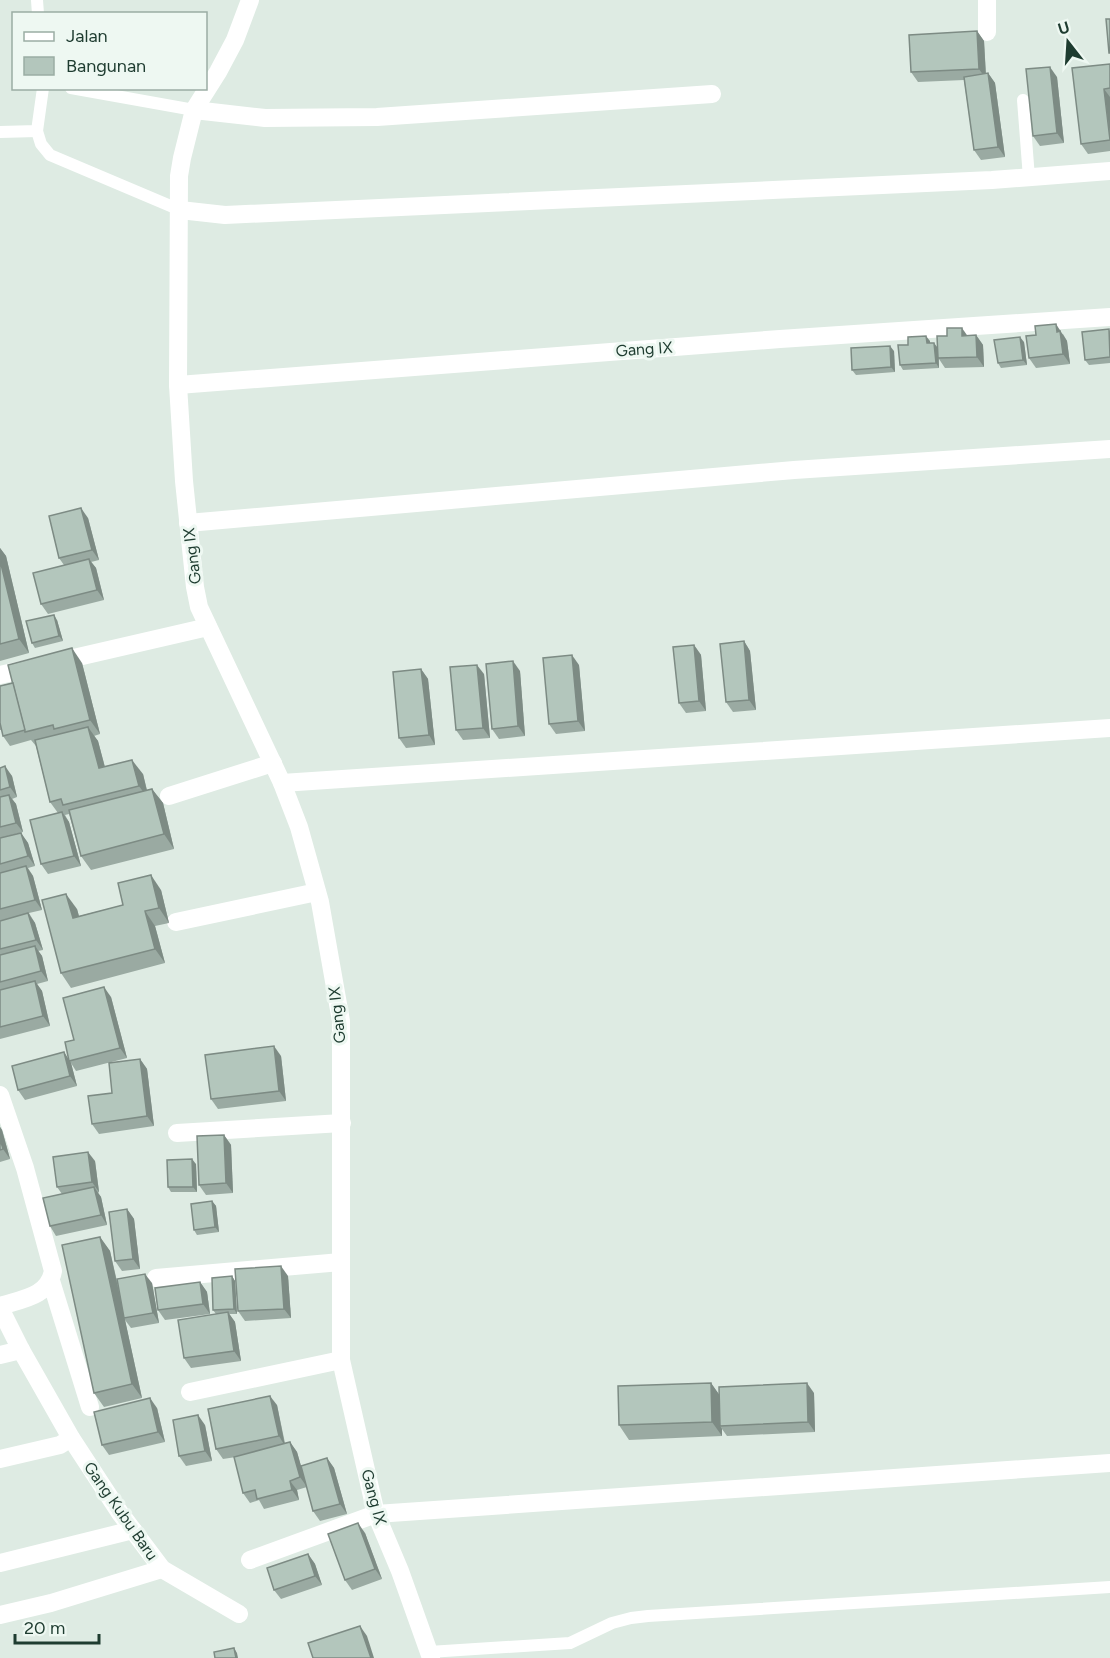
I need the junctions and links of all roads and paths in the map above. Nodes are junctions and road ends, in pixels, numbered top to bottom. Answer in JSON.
{"nodes":[{"id":1,"x":250,"y":0,"type":"edge"},
{"id":2,"x":987,"y":0,"type":"edge"},
{"id":3,"x":987,"y":32,"type":"dead end"},
{"id":4,"x":207,"y":89,"type":"edge"},
{"id":5,"x":43,"y":90,"type":"edge"},
{"id":6,"x":82,"y":90,"type":"edge"},
{"id":7,"x":207,"y":90,"type":"edge"},
{"id":8,"x":712,"y":94,"type":"dead end"},
{"id":9,"x":1023,"y":100,"type":"dead end"},
{"id":10,"x":194,"y":110,"type":"junction"},
{"id":11,"x":37,"y":131,"type":"junction"},
{"id":12,"x":0,"y":132,"type":"edge"},
{"id":13,"x":1110,"y":171,"type":"edge"},
{"id":14,"x":1029,"y":178,"type":"junction"},
{"id":15,"x":180,"y":210,"type":"junction"},
{"id":16,"x":1110,"y":317,"type":"edge"},
{"id":17,"x":178,"y":385,"type":"junction"},
{"id":18,"x":1110,"y":449,"type":"edge"},
{"id":19,"x":188,"y":523,"type":"junction"},
{"id":20,"x":208,"y":627,"type":"junction"},
{"id":21,"x":0,"y":675,"type":"edge"},
{"id":22,"x":1110,"y":728,"type":"edge"},
{"id":23,"x":273,"y":763,"type":"junction"},
{"id":24,"x":282,"y":783,"type":"junction"},
{"id":25,"x":169,"y":796,"type":"dead end"},
{"id":26,"x":317,"y":892,"type":"junction"},
{"id":27,"x":176,"y":922,"type":"dead end"},
{"id":28,"x":0,"y":1095,"type":"edge"},
{"id":29,"x":342,"y":1123,"type":"junction"},
{"id":30,"x":177,"y":1133,"type":"dead end"},
{"id":31,"x":341,"y":1262,"type":"junction"},
{"id":32,"x":156,"y":1278,"type":"dead end"},
{"id":33,"x":51,"y":1281,"type":"junction"},
{"id":34,"x":0,"y":1307,"type":"edge"},
{"id":35,"x":21,"y":1350,"type":"junction"},
{"id":36,"x":0,"y":1355,"type":"edge"},
{"id":37,"x":342,"y":1360,"type":"junction"},
{"id":38,"x":190,"y":1392,"type":"dead end"},
{"id":39,"x":90,"y":1407,"type":"edge"},
{"id":40,"x":71,"y":1438,"type":"junction"},
{"id":41,"x":0,"y":1459,"type":"edge"},
{"id":42,"x":1110,"y":1463,"type":"edge"},
{"id":43,"x":376,"y":1514,"type":"junction"},
{"id":44,"x":133,"y":1530,"type":"junction"},
{"id":45,"x":249,"y":1560,"type":"dead end"},
{"id":46,"x":0,"y":1563,"type":"edge"},
{"id":47,"x":162,"y":1569,"type":"junction"},
{"id":48,"x":1110,"y":1587,"type":"edge"},
{"id":49,"x":239,"y":1614,"type":"dead end"},
{"id":50,"x":0,"y":1615,"type":"edge"},
{"id":51,"x":430,"y":1655,"type":"edge"}],
"edges":[{"from":1,"to":4,"type":"street","name":"Gang IX"},
{"from":2,"to":3,"type":"street"},
{"from":5,"to":11,"type":"lane"},
{"from":6,"to":10,"type":"lane"},
{"from":7,"to":10,"type":"street","name":"Gang IX"},
{"from":8,"to":10,"type":"street"},
{"from":9,"to":14,"type":"lane"},
{"from":10,"to":15,"type":"street","name":"Gang IX"},
{"from":11,"to":12,"type":"lane"},
{"from":11,"to":15,"type":"lane"},
{"from":13,"to":14,"type":"street"},
{"from":14,"to":15,"type":"street"},
{"from":15,"to":17,"type":"street","name":"Gang IX"},
{"from":16,"to":17,"type":"street","name":"Gang IX"},
{"from":17,"to":19,"type":"street","name":"Gang IX"},
{"from":18,"to":19,"type":"street"},
{"from":19,"to":20,"type":"street","name":"Gang IX"},
{"from":20,"to":21,"type":"street"},
{"from":20,"to":23,"type":"street","name":"Gang IX"},
{"from":22,"to":24,"type":"street"},
{"from":23,"to":24,"type":"street","name":"Gang IX"},
{"from":23,"to":25,"type":"street"},
{"from":24,"to":26,"type":"street","name":"Gang IX"},
{"from":26,"to":27,"type":"street"},
{"from":26,"to":29,"type":"street","name":"Gang IX"},
{"from":28,"to":33,"type":"street"},
{"from":29,"to":30,"type":"street"},
{"from":29,"to":31,"type":"street","name":"Gang IX"},
{"from":31,"to":32,"type":"street"},
{"from":31,"to":37,"type":"street","name":"Gang IX"},
{"from":33,"to":34,"type":"street"},
{"from":33,"to":39,"type":"street"},
{"from":34,"to":35,"type":"street","name":"Gang Kubu Baru"},
{"from":35,"to":36,"type":"street"},
{"from":35,"to":40,"type":"street","name":"Gang Kubu Baru"},
{"from":37,"to":38,"type":"street"},
{"from":37,"to":43,"type":"street","name":"Gang IX"},
{"from":40,"to":41,"type":"street"},
{"from":40,"to":44,"type":"street","name":"Gang Kubu Baru"},
{"from":42,"to":43,"type":"street"},
{"from":43,"to":45,"type":"street"},
{"from":43,"to":51,"type":"street","name":"Gang IX"},
{"from":44,"to":46,"type":"street"},
{"from":44,"to":47,"type":"street","name":"Gang Kubu Baru"},
{"from":47,"to":49,"type":"street","name":"Gang Kubu Baru"},
{"from":47,"to":50,"type":"street"},
{"from":48,"to":51,"type":"lane"}]}
